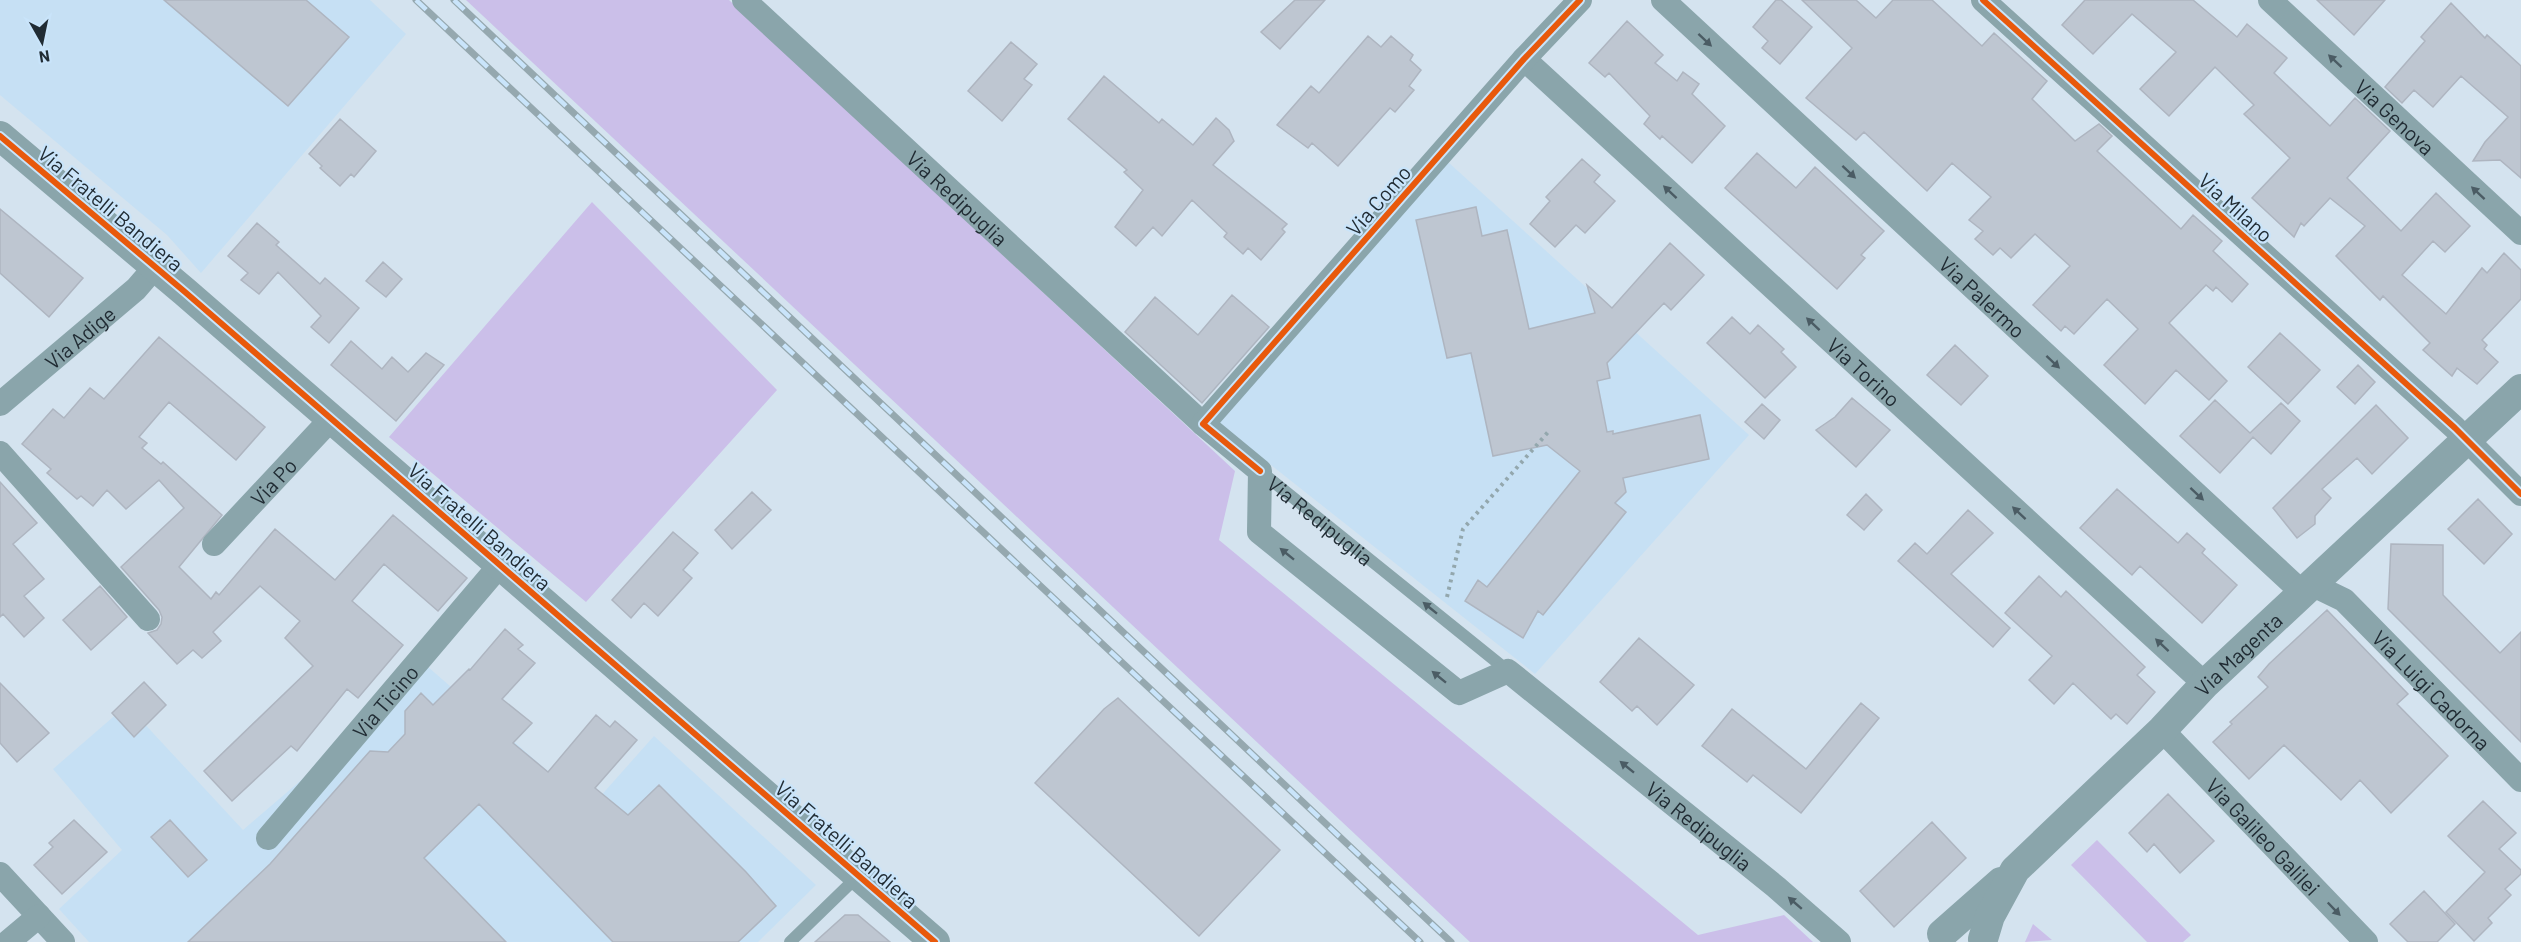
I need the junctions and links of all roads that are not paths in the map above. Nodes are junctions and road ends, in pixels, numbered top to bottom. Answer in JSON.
{"nodes":[{"id":1,"x":744,"y":0,"type":"edge"},
{"id":2,"x":1580,"y":0,"type":"edge"},
{"id":3,"x":1662,"y":0,"type":"edge"},
{"id":4,"x":1983,"y":0,"type":"edge"},
{"id":5,"x":2270,"y":0,"type":"edge"},
{"id":6,"x":768,"y":8,"type":"edge"},
{"id":7,"x":1524,"y":58,"type":"junction"},
{"id":8,"x":0,"y":136,"type":"edge"},
{"id":9,"x":2521,"y":233,"type":"edge"},
{"id":10,"x":154,"y":267,"type":"junction"},
{"id":11,"x":2521,"y":389,"type":"edge"},
{"id":12,"x":0,"y":404,"type":"edge"},
{"id":13,"x":331,"y":419,"type":"junction"},
{"id":14,"x":1203,"y":424,"type":"junction"},
{"id":15,"x":2467,"y":439,"type":"junction"},
{"id":16,"x":0,"y":453,"type":"edge"},
{"id":17,"x":1260,"y":471,"type":"junction"},
{"id":18,"x":2521,"y":494,"type":"edge"},
{"id":19,"x":214,"y":544,"type":"dead end"},
{"id":20,"x":500,"y":565,"type":"junction"},
{"id":21,"x":2315,"y":582,"type":"junction"},
{"id":22,"x":148,"y":619,"type":"dead end"},
{"id":23,"x":1508,"y":672,"type":"junction"},
{"id":24,"x":2205,"y":684,"type":"junction"},
{"id":25,"x":2162,"y":730,"type":"junction"},
{"id":26,"x":2521,"y":780,"type":"edge"},
{"id":27,"x":268,"y":838,"type":"dead end"},
{"id":28,"x":2015,"y":870,"type":"junction"},
{"id":29,"x":0,"y":874,"type":"edge"},
{"id":30,"x":858,"y":876,"type":"junction"},
{"id":31,"x":39,"y":916,"type":"junction"},
{"id":32,"x":1935,"y":938,"type":"edge"},
{"id":33,"x":1984,"y":941,"type":"edge"},
{"id":34,"x":8,"y":942,"type":"edge"},
{"id":35,"x":63,"y":942,"type":"edge"},
{"id":36,"x":790,"y":942,"type":"edge"},
{"id":37,"x":936,"y":942,"type":"edge"},
{"id":38,"x":1839,"y":942,"type":"edge"},
{"id":39,"x":2366,"y":942,"type":"edge"}],
"edges":[{"from":1,"to":6,"type":"street","name":"Via Redipuglia"},
{"from":2,"to":7,"type":"street","name":"Via Como"},
{"from":3,"to":21,"type":"street","name":"Via Palermo","one_way":true},
{"from":4,"to":15,"type":"street","name":"Via Milano"},
{"from":9,"to":5,"type":"street","name":"Via Genova","one_way":true},
{"from":6,"to":14,"type":"street","name":"Via Redipuglia"},
{"from":7,"to":14,"type":"street","name":"Via Como"},
{"from":24,"to":7,"type":"street","name":"Via Torino","one_way":true},
{"from":8,"to":10,"type":"street","name":"Via Fratelli Bandiera"},
{"from":10,"to":12,"type":"street","name":"Via Adige"},
{"from":10,"to":13,"type":"street","name":"Via Fratelli Bandiera"},
{"from":11,"to":15,"type":"street","name":"Via Magenta"},
{"from":13,"to":19,"type":"street","name":"Via Po"},
{"from":13,"to":20,"type":"street","name":"Via Fratelli Bandiera"},
{"from":14,"to":17,"type":"street","name":"Via Redipuglia"},
{"from":15,"to":18,"type":"street","name":"Via Milano"},
{"from":15,"to":21,"type":"street","name":"Via Magenta"},
{"from":16,"to":22,"type":"street"},
{"from":23,"to":17,"type":"lane","name":"Via Redipuglia","one_way":true},
{"from":23,"to":17,"type":"street","one_way":true},
{"from":20,"to":27,"type":"street","name":"Via Ticino"},
{"from":20,"to":30,"type":"street","name":"Via Fratelli Bandiera"},
{"from":21,"to":24,"type":"street","name":"Via Magenta"},
{"from":21,"to":26,"type":"street","name":"Via Luigi Cadorna"},
{"from":38,"to":23,"type":"street","name":"Via Redipuglia","one_way":true},
{"from":24,"to":25,"type":"street","name":"Via Magenta"},
{"from":25,"to":28,"type":"street","name":"Via Magenta"},
{"from":25,"to":39,"type":"street","name":"Via Galileo Galilei","one_way":true},
{"from":28,"to":32,"type":"street"},
{"from":28,"to":33,"type":"street","name":"Via Magenta"},
{"from":29,"to":31,"type":"street"},
{"from":30,"to":36,"type":"lane"},
{"from":30,"to":37,"type":"street","name":"Via Fratelli Bandiera"},
{"from":31,"to":34,"type":"street"},
{"from":31,"to":35,"type":"street"},
{"from":32,"to":33,"type":"street"}]}
